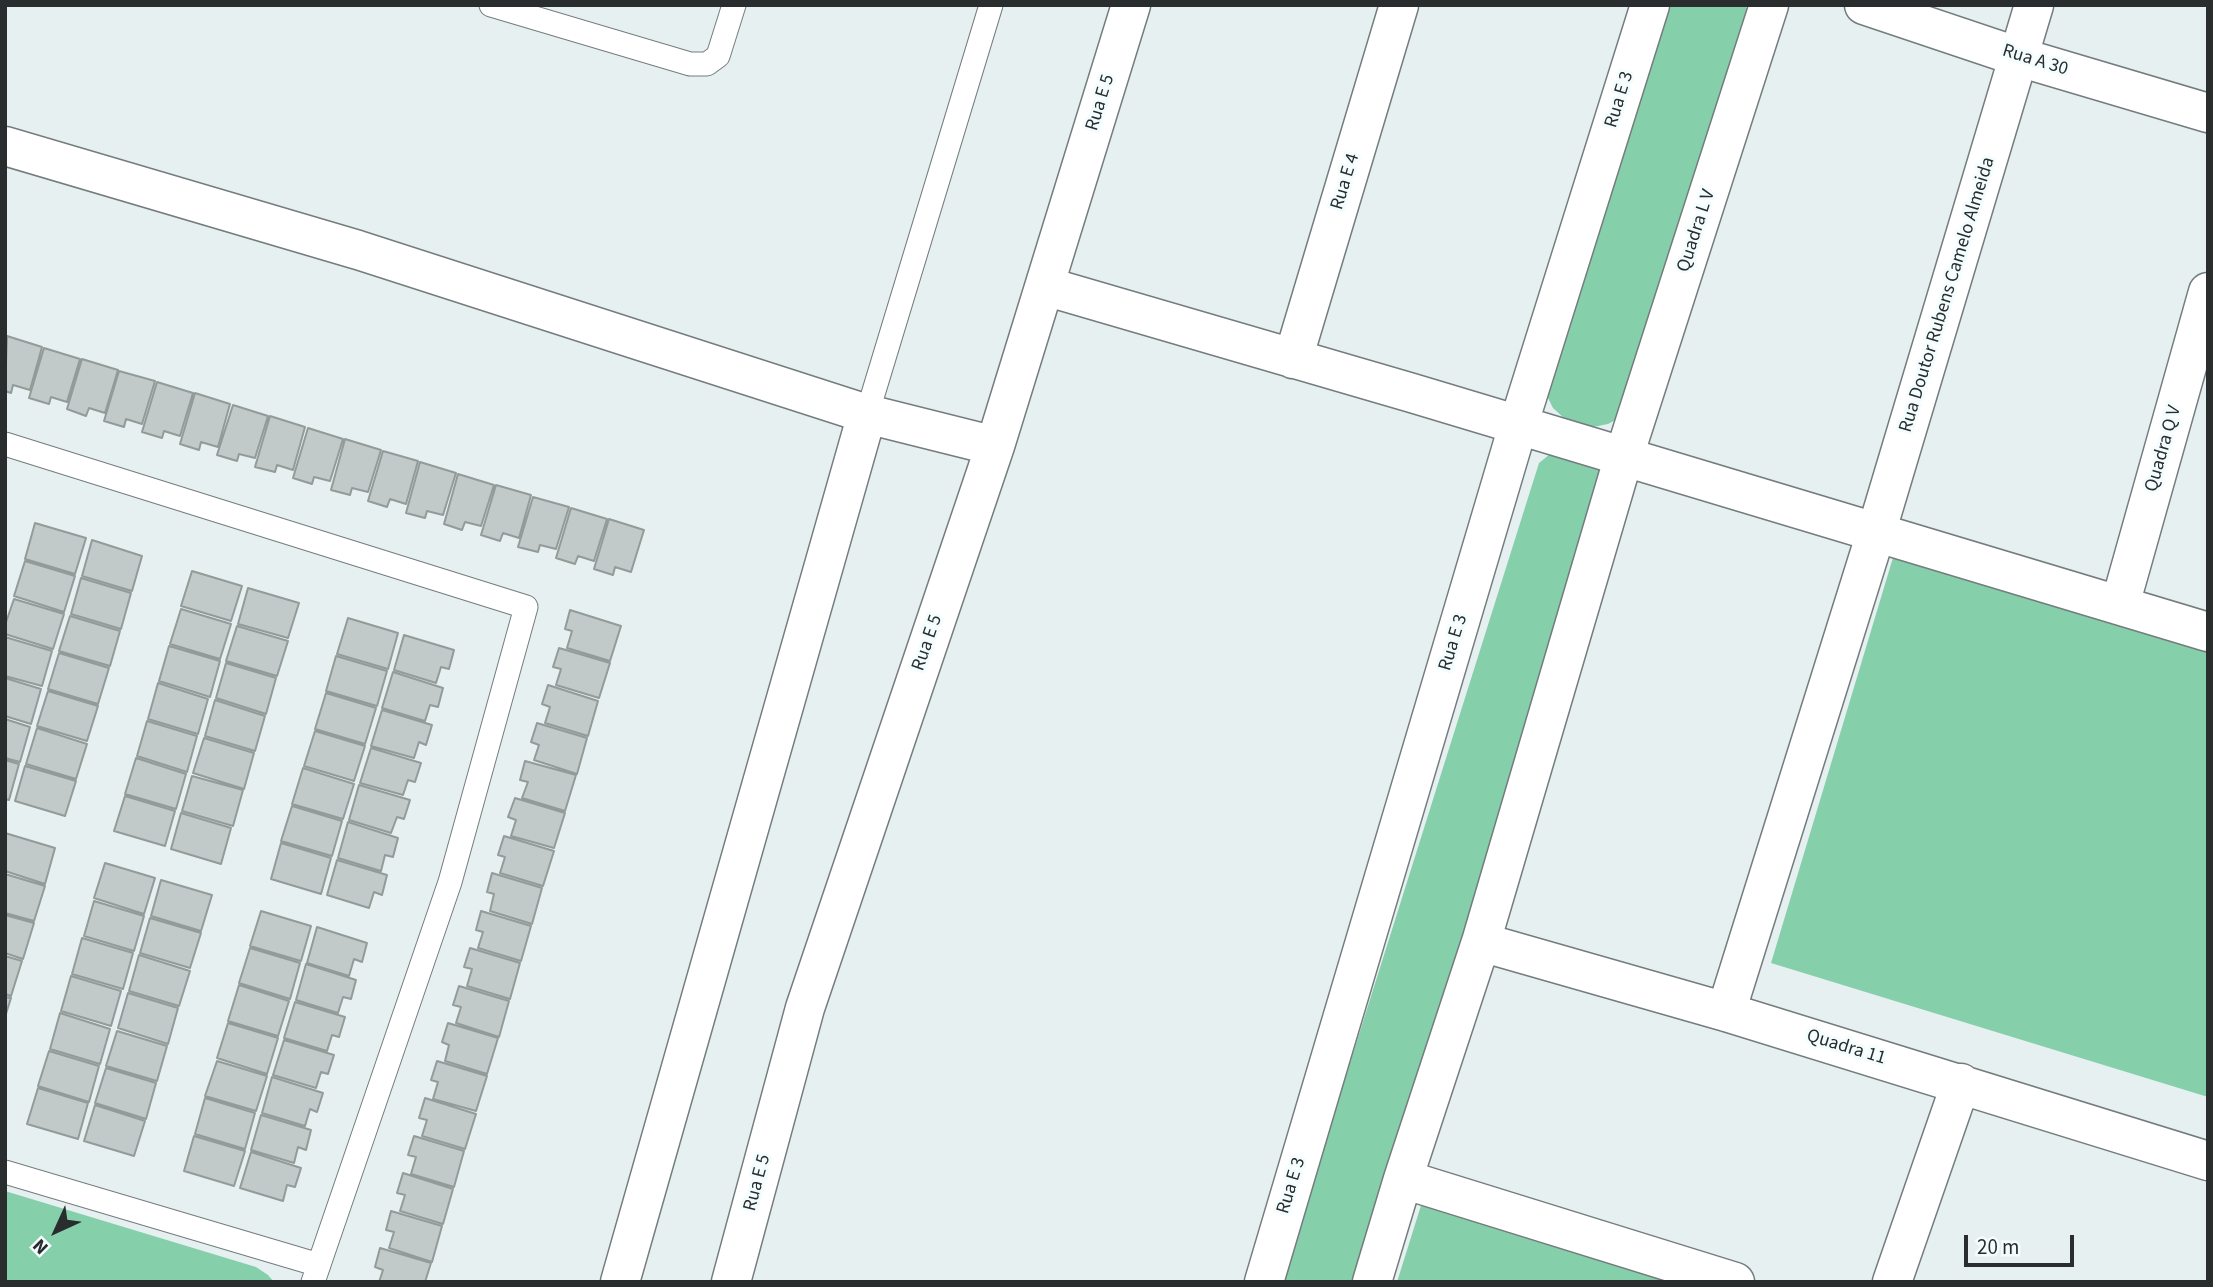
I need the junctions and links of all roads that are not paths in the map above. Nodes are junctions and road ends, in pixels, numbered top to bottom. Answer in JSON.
{"nodes":[{"id":1,"x":491,"y":5,"type":"edge"},
{"id":2,"x":734,"y":5,"type":"edge"},
{"id":3,"x":991,"y":5,"type":"edge"},
{"id":4,"x":1131,"y":5,"type":"edge"},
{"id":5,"x":1399,"y":5,"type":"edge"},
{"id":6,"x":1650,"y":5,"type":"edge"},
{"id":7,"x":1769,"y":5,"type":"edge"},
{"id":8,"x":1864,"y":5,"type":"edge"},
{"id":9,"x":2034,"y":5,"type":"edge"},
{"id":10,"x":2019,"y":57,"type":"junction"},
{"id":11,"x":2208,"y":113,"type":"edge"},
{"id":12,"x":5,"y":146,"type":"edge"},
{"id":13,"x":1045,"y":286,"type":"junction"},
{"id":14,"x":2208,"y":292,"type":"edge"},
{"id":15,"x":1293,"y":359,"type":"junction"},
{"id":16,"x":867,"y":414,"type":"junction"},
{"id":17,"x":1518,"y":426,"type":"junction"},
{"id":18,"x":5,"y":444,"type":"edge"},
{"id":19,"x":995,"y":446,"type":"junction"},
{"id":20,"x":1624,"y":456,"type":"junction"},
{"id":21,"x":1876,"y":533,"type":"junction"},
{"id":22,"x":2120,"y":605,"type":"junction"},
{"id":23,"x":2208,"y":632,"type":"edge"},
{"id":24,"x":1482,"y":942,"type":"junction"},
{"id":25,"x":1726,"y":1012,"type":"junction"},
{"id":26,"x":1961,"y":1083,"type":"junction"},
{"id":27,"x":2208,"y":1161,"type":"edge"},
{"id":28,"x":5,"y":1172,"type":"edge"},
{"id":29,"x":1402,"y":1179,"type":"junction"},
{"id":30,"x":316,"y":1273,"type":"edge"},
{"id":31,"x":620,"y":1282,"type":"edge"},
{"id":32,"x":731,"y":1282,"type":"edge"},
{"id":33,"x":1264,"y":1282,"type":"edge"},
{"id":34,"x":1372,"y":1282,"type":"edge"},
{"id":35,"x":1735,"y":1282,"type":"edge"},
{"id":36,"x":1892,"y":1282,"type":"edge"}],
"edges":[{"from":1,"to":2,"type":"lane"},
{"from":3,"to":16,"type":"lane"},
{"from":4,"to":13,"type":"street","name":"Rua E 5"},
{"from":5,"to":15,"type":"street","name":"Rua E 4"},
{"from":6,"to":17,"type":"street","name":"Rua E 3"},
{"from":7,"to":20,"type":"street","name":"Quadra L V"},
{"from":8,"to":10,"type":"street","name":"Rua A 30"},
{"from":9,"to":10,"type":"street","name":"Rua Doutor Rubens Camelo Almeida"},
{"from":10,"to":11,"type":"street","name":"Rua A 30"},
{"from":10,"to":21,"type":"street","name":"Rua Doutor Rubens Camelo Almeida"},
{"from":12,"to":16,"type":"street"},
{"from":13,"to":15,"type":"street"},
{"from":13,"to":19,"type":"street","name":"Rua E 5"},
{"from":14,"to":22,"type":"street","name":"Quadra Q V"},
{"from":15,"to":17,"type":"street"},
{"from":16,"to":19,"type":"street"},
{"from":16,"to":31,"type":"street"},
{"from":17,"to":20,"type":"street"},
{"from":17,"to":33,"type":"street","name":"Rua E 3"},
{"from":18,"to":30,"type":"lane"},
{"from":19,"to":32,"type":"street","name":"Rua E 5"},
{"from":20,"to":21,"type":"street"},
{"from":20,"to":24,"type":"street","name":"Quadra L V"},
{"from":21,"to":22,"type":"street"},
{"from":21,"to":25,"type":"street","name":"Rua Doutor Rubens Camelo Almeida"},
{"from":22,"to":23,"type":"street"},
{"from":24,"to":25,"type":"street","name":"Quadra 11"},
{"from":24,"to":29,"type":"street","name":"Quadra L V"},
{"from":25,"to":26,"type":"street","name":"Quadra 11"},
{"from":26,"to":27,"type":"street","name":"Quadra 11"},
{"from":26,"to":36,"type":"street"},
{"from":28,"to":30,"type":"lane"},
{"from":29,"to":34,"type":"street","name":"Quadra L V"},
{"from":29,"to":35,"type":"street"}]}
